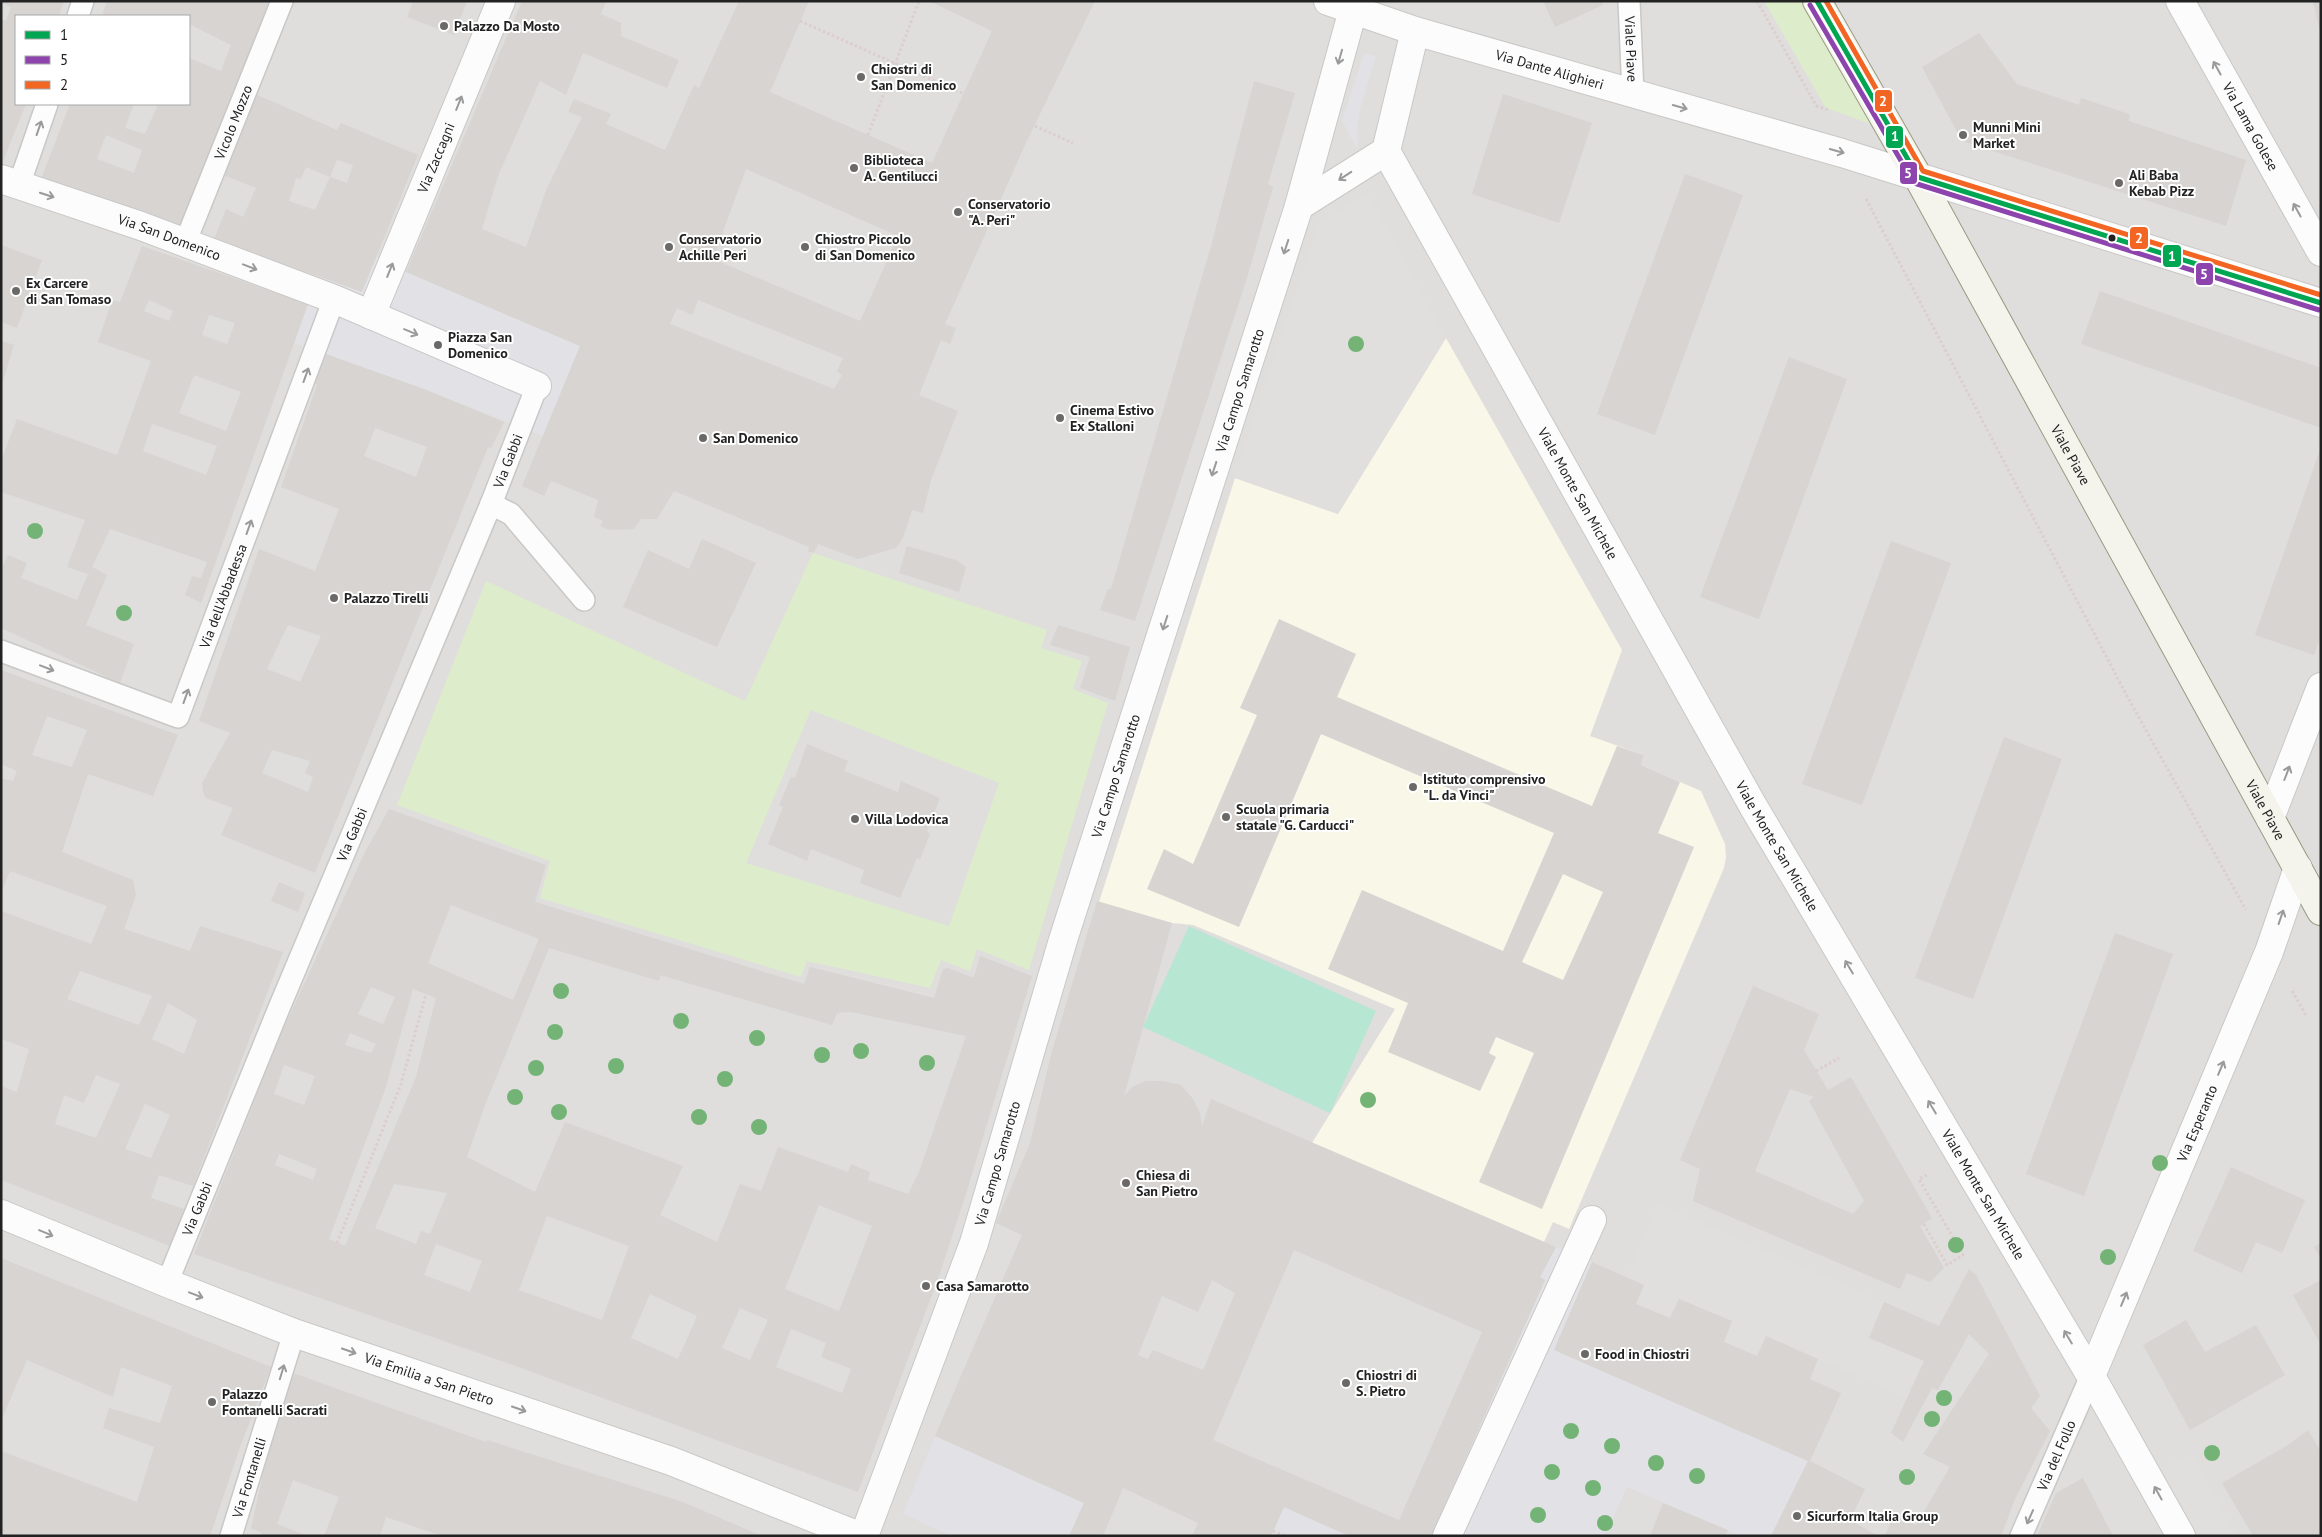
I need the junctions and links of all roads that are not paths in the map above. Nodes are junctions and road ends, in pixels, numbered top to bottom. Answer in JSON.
{"nodes":[{"id":1,"x":83,"y":1,"type":"edge"},
{"id":2,"x":282,"y":1,"type":"edge"},
{"id":3,"x":501,"y":1,"type":"edge"},
{"id":4,"x":1328,"y":1,"type":"edge"},
{"id":5,"x":1629,"y":1,"type":"edge"},
{"id":6,"x":1817,"y":1,"type":"edge"},
{"id":7,"x":2180,"y":1,"type":"edge"},
{"id":8,"x":1353,"y":10,"type":"junction"},
{"id":9,"x":78,"y":15,"type":"edge"},
{"id":10,"x":1415,"y":31,"type":"junction"},
{"id":11,"x":1633,"y":94,"type":"junction"},
{"id":12,"x":47,"y":105,"type":"edge"},
{"id":13,"x":1386,"y":150,"type":"junction"},
{"id":14,"x":1918,"y":177,"type":"junction"},
{"id":15,"x":10,"y":182,"type":"edge"},
{"id":16,"x":1299,"y":206,"type":"junction"},
{"id":17,"x":186,"y":243,"type":"junction"},
{"id":18,"x":2321,"y":252,"type":"edge"},
{"id":19,"x":334,"y":299,"type":"junction"},
{"id":20,"x":2321,"y":303,"type":"edge"},
{"id":21,"x":371,"y":315,"type":"junction"},
{"id":22,"x":537,"y":386,"type":"joint"},
{"id":23,"x":492,"y":504,"type":"junction"},
{"id":24,"x":584,"y":600,"type":"dead end"},
{"id":25,"x":1,"y":651,"type":"edge"},
{"id":26,"x":2321,"y":687,"type":"edge"},
{"id":27,"x":2270,"y":818,"type":"junction"},
{"id":28,"x":2298,"y":868,"type":"junction"},
{"id":29,"x":2321,"y":911,"type":"edge"},
{"id":30,"x":1,"y":1214,"type":"edge"},
{"id":31,"x":1592,"y":1220,"type":"dead end"},
{"id":32,"x":167,"y":1284,"type":"junction"},
{"id":33,"x":294,"y":1333,"type":"junction"},
{"id":34,"x":2092,"y":1376,"type":"junction"},
{"id":35,"x":231,"y":1536,"type":"edge"},
{"id":36,"x":859,"y":1536,"type":"edge"},
{"id":37,"x":864,"y":1536,"type":"edge"},
{"id":38,"x":1447,"y":1536,"type":"edge"},
{"id":39,"x":2021,"y":1536,"type":"edge"},
{"id":40,"x":2182,"y":1536,"type":"edge"}],
"edges":[{"from":1,"to":9,"type":"lane"},
{"from":2,"to":17,"type":"lane","name":"Vicolo Mozzo"},
{"from":21,"to":3,"type":"street","name":"Via Zaccagni","one_way":true},
{"from":4,"to":8,"type":"street","name":"Via Dante Alighieri"},
{"from":5,"to":11,"type":"lane","name":"Viale Piave"},
{"from":6,"to":14,"type":"main road","name":"Viale Piave"},
{"from":18,"to":7,"type":"street","name":"Via Lama Golese","one_way":true},
{"from":8,"to":10,"type":"street","name":"Via Dante Alighieri"},
{"from":8,"to":16,"type":"street","name":"Via Campo Samarotto","one_way":true},
{"from":10,"to":11,"type":"street","name":"Via Dante Alighieri"},
{"from":10,"to":13,"type":"street"},
{"from":11,"to":14,"type":"street","name":"Via Dante Alighieri","one_way":true},
{"from":15,"to":12,"type":"lane","one_way":true},
{"from":13,"to":16,"type":"street","one_way":true},
{"from":34,"to":13,"type":"street","name":"Viale Monte San Michele","one_way":true},
{"from":14,"to":20,"type":"street","name":"Via Dante Alighieri"},
{"from":14,"to":27,"type":"main road","name":"Viale Piave"},
{"from":15,"to":17,"type":"street","name":"Via San Domenico","one_way":true},
{"from":16,"to":37,"type":"street","name":"Via Campo Samarotto","one_way":true},
{"from":17,"to":19,"type":"street","name":"Via San Domenico","one_way":true},
{"from":19,"to":21,"type":"street"},
{"from":25,"to":19,"type":"lane","name":"Via dell'Abbadessa","one_way":true},
{"from":21,"to":22,"type":"street","one_way":true},
{"from":22,"to":23,"type":"lane","name":"Via Gabbi"},
{"from":23,"to":24,"type":"lane"},
{"from":23,"to":32,"type":"lane","name":"Via Gabbi"},
{"from":27,"to":26,"type":"street","one_way":true},
{"from":27,"to":28,"type":"main road","name":"Viale Piave"},
{"from":28,"to":29,"type":"main road","name":"Viale Piave"},
{"from":34,"to":28,"type":"street","name":"Via Esperanto","one_way":true},
{"from":30,"to":32,"type":"street","name":"Via Emilia a San Pietro","one_way":true},
{"from":31,"to":38,"type":"street"},
{"from":32,"to":33,"type":"street","name":"Via Emilia a San Pietro","one_way":true},
{"from":35,"to":33,"type":"lane","name":"Via Fontanelli","one_way":true},
{"from":33,"to":36,"type":"street","name":"Via Emilia a San Pietro","one_way":true},
{"from":34,"to":39,"type":"lane","name":"Via del Follo","one_way":true},
{"from":40,"to":34,"type":"street","name":"Viale Monte San Michele","one_way":true}]}
